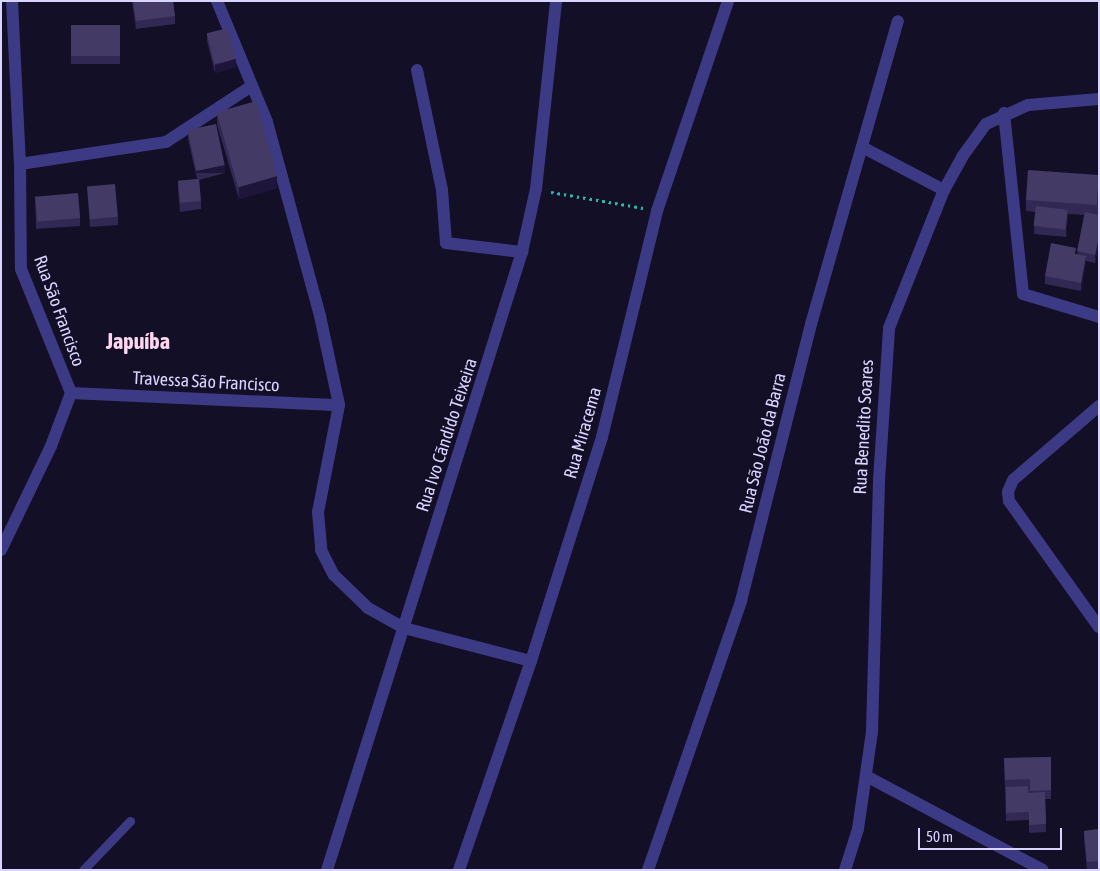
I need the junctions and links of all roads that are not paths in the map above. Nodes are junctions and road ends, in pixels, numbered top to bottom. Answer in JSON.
{"nodes":[{"id":1,"x":12,"y":1,"type":"edge"},
{"id":2,"x":217,"y":1,"type":"edge"},
{"id":3,"x":556,"y":1,"type":"edge"},
{"id":4,"x":728,"y":1,"type":"edge"},
{"id":5,"x":898,"y":22,"type":"dead end"},
{"id":6,"x":417,"y":70,"type":"dead end"},
{"id":7,"x":250,"y":87,"type":"junction"},
{"id":8,"x":1099,"y":99,"type":"edge"},
{"id":9,"x":1004,"y":113,"type":"junction"},
{"id":10,"x":862,"y":147,"type":"junction"},
{"id":11,"x":20,"y":164,"type":"junction"},
{"id":12,"x":944,"y":190,"type":"junction"},
{"id":13,"x":522,"y":252,"type":"junction"},
{"id":14,"x":1099,"y":317,"type":"edge"},
{"id":15,"x":71,"y":393,"type":"junction"},
{"id":16,"x":338,"y":406,"type":"junction"},
{"id":17,"x":1099,"y":406,"type":"edge"},
{"id":18,"x":1,"y":550,"type":"edge"},
{"id":19,"x":1099,"y":627,"type":"edge"},
{"id":20,"x":404,"y":628,"type":"junction"},
{"id":21,"x":531,"y":660,"type":"junction"},
{"id":22,"x":866,"y":776,"type":"junction"},
{"id":23,"x":130,"y":821,"type":"dead end"},
{"id":24,"x":83,"y":870,"type":"edge"},
{"id":25,"x":327,"y":870,"type":"edge"},
{"id":26,"x":458,"y":870,"type":"edge"},
{"id":27,"x":648,"y":870,"type":"edge"},
{"id":28,"x":845,"y":870,"type":"edge"},
{"id":29,"x":1043,"y":870,"type":"edge"}],
"edges":[{"from":1,"to":11,"type":"street","name":"Rua São Francisco"},
{"from":2,"to":7,"type":"street"},
{"from":3,"to":13,"type":"street","name":"Rua Ivo Cãndido Teixeira"},
{"from":4,"to":21,"type":"street","name":"Rua Miracema"},
{"from":5,"to":10,"type":"street","name":"Rua São João da Barra"},
{"from":6,"to":13,"type":"street"},
{"from":7,"to":11,"type":"street"},
{"from":7,"to":16,"type":"street"},
{"from":8,"to":9,"type":"street","name":"Rua Benedito Soares"},
{"from":9,"to":12,"type":"street","name":"Rua Benedito Soares"},
{"from":9,"to":14,"type":"street"},
{"from":10,"to":12,"type":"street"},
{"from":10,"to":27,"type":"street","name":"Rua São João da Barra"},
{"from":11,"to":15,"type":"street","name":"Rua São Francisco"},
{"from":12,"to":22,"type":"street","name":"Rua Benedito Soares"},
{"from":13,"to":20,"type":"street","name":"Rua Ivo Cãndido Teixeira"},
{"from":15,"to":16,"type":"street","name":"Travessa São Francisco"},
{"from":15,"to":18,"type":"street"},
{"from":16,"to":20,"type":"street"},
{"from":17,"to":19,"type":"street"},
{"from":20,"to":21,"type":"street"},
{"from":20,"to":25,"type":"street","name":"Rua Ivo Cãndido Teixeira"},
{"from":21,"to":26,"type":"street","name":"Rua Miracema"},
{"from":22,"to":28,"type":"street","name":"Rua Benedito Soares"},
{"from":22,"to":29,"type":"street"},
{"from":23,"to":24,"type":"lane"}]}
